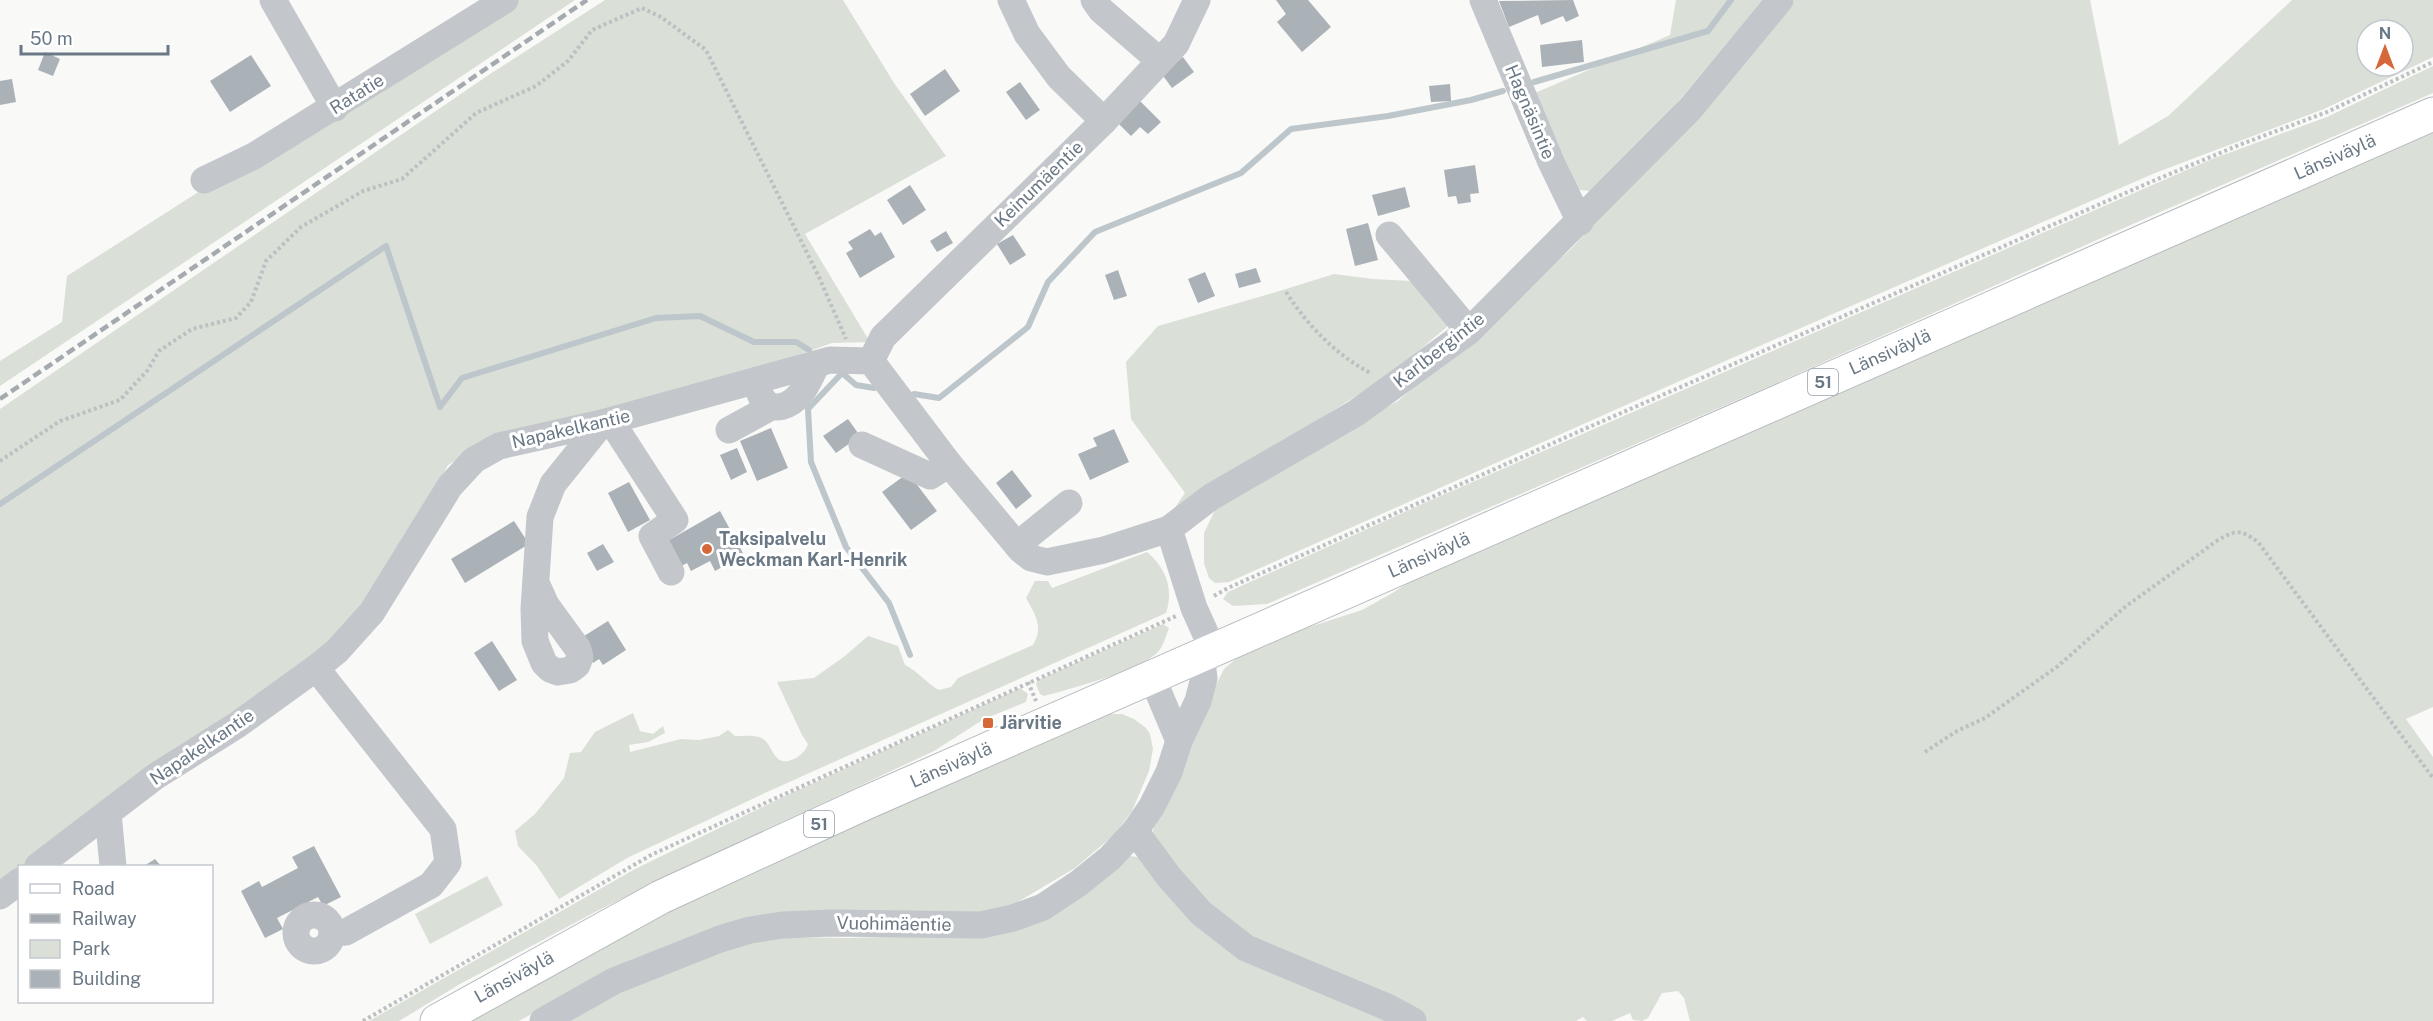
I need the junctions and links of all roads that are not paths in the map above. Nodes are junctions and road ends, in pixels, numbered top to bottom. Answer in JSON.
{"nodes":[{"id":1,"x":273,"y":0,"type":"edge"},
{"id":2,"x":505,"y":0,"type":"edge"},
{"id":3,"x":1011,"y":0,"type":"edge"},
{"id":4,"x":1094,"y":0,"type":"edge"},
{"id":5,"x":1197,"y":0,"type":"edge"},
{"id":6,"x":1483,"y":0,"type":"edge"},
{"id":7,"x":1780,"y":0,"type":"edge"},
{"id":8,"x":1160,"y":61,"type":"junction"},
{"id":9,"x":335,"y":108,"type":"junction"},
{"id":10,"x":2433,"y":114,"type":"edge"},
{"id":11,"x":1104,"y":121,"type":"junction"},
{"id":12,"x":204,"y":180,"type":"dead end"},
{"id":13,"x":1580,"y":222,"type":"junction"},
{"id":14,"x":1389,"y":235,"type":"dead end"},
{"id":15,"x":1468,"y":331,"type":"junction"},
{"id":16,"x":863,"y":360,"type":"junction"},
{"id":17,"x":817,"y":364,"type":"junction"},
{"id":18,"x":757,"y":380,"type":"junction"},
{"id":19,"x":771,"y":407,"type":"junction"},
{"id":20,"x":606,"y":422,"type":"junction"},
{"id":21,"x":729,"y":430,"type":"dead end"},
{"id":22,"x":862,"y":445,"type":"dead end"},
{"id":23,"x":949,"y":464,"type":"junction"},
{"id":24,"x":1069,"y":503,"type":"dead end"},
{"id":25,"x":1169,"y":528,"type":"junction"},
{"id":26,"x":1017,"y":545,"type":"junction"},
{"id":27,"x":671,"y":572,"type":"dead end"},
{"id":28,"x":537,"y":585,"type":"dead end"},
{"id":29,"x":1207,"y":652,"type":"junction"},
{"id":30,"x":316,"y":669,"type":"junction"},
{"id":31,"x":1152,"y":677,"type":"junction"},
{"id":32,"x":1179,"y":741,"type":"junction"},
{"id":33,"x":108,"y":813,"type":"junction"},
{"id":34,"x":1135,"y":831,"type":"junction"},
{"id":35,"x":41,"y":865,"type":"edge"},
{"id":36,"x":113,"y":865,"type":"edge"},
{"id":37,"x":18,"y":882,"type":"edge"},
{"id":38,"x":0,"y":896,"type":"edge"},
{"id":39,"x":332,"y":933,"type":"dead end"},
{"id":40,"x":437,"y":1021,"type":"edge"},
{"id":41,"x":543,"y":1021,"type":"edge"},
{"id":42,"x":1413,"y":1021,"type":"edge"}],
"edges":[{"from":1,"to":9,"type":"street"},
{"from":2,"to":9,"type":"street","name":"Ratatie"},
{"from":3,"to":11,"type":"street"},
{"from":4,"to":8,"type":"street"},
{"from":5,"to":8,"type":"street","name":"Keinumäentie"},
{"from":6,"to":13,"type":"street","name":"Hagnäsintie"},
{"from":7,"to":13,"type":"street","name":"Karlbergintie"},
{"from":8,"to":11,"type":"street","name":"Keinumäentie"},
{"from":9,"to":12,"type":"street","name":"Ratatie"},
{"from":10,"to":29,"type":"main road","name":"Länsiväylä","number":"51"},
{"from":11,"to":16,"type":"street","name":"Keinumäentie"},
{"from":13,"to":15,"type":"street","name":"Karlbergintie"},
{"from":14,"to":15,"type":"street"},
{"from":15,"to":25,"type":"street","name":"Karlbergintie"},
{"from":16,"to":17,"type":"street","name":"Napakelkantie"},
{"from":16,"to":23,"type":"street"},
{"from":17,"to":18,"type":"street","name":"Napakelkantie"},
{"from":17,"to":19,"type":"street"},
{"from":18,"to":19,"type":"street"},
{"from":18,"to":20,"type":"street","name":"Napakelkantie"},
{"from":19,"to":21,"type":"street"},
{"from":20,"to":27,"type":"street"},
{"from":20,"to":28,"type":"street"},
{"from":20,"to":30,"type":"street","name":"Napakelkantie"},
{"from":22,"to":23,"type":"street"},
{"from":23,"to":26,"type":"street"},
{"from":24,"to":26,"type":"street"},
{"from":25,"to":26,"type":"street"},
{"from":25,"to":29,"type":"street"},
{"from":29,"to":31,"type":"main road","name":"Länsiväylä","number":"51"},
{"from":29,"to":32,"type":"street","name":"Vuohimäentie"},
{"from":30,"to":33,"type":"street","name":"Napakelkantie"},
{"from":30,"to":39,"type":"street"},
{"from":31,"to":32,"type":"street"},
{"from":31,"to":40,"type":"main road","name":"Länsiväylä","number":"51"},
{"from":32,"to":34,"type":"street","name":"Vuohimäentie"},
{"from":33,"to":35,"type":"street","name":"Napakelkantie"},
{"from":33,"to":36,"type":"street"},
{"from":34,"to":41,"type":"street","name":"Vuohimäentie"},
{"from":34,"to":42,"type":"street"},
{"from":37,"to":38,"type":"street"}]}
